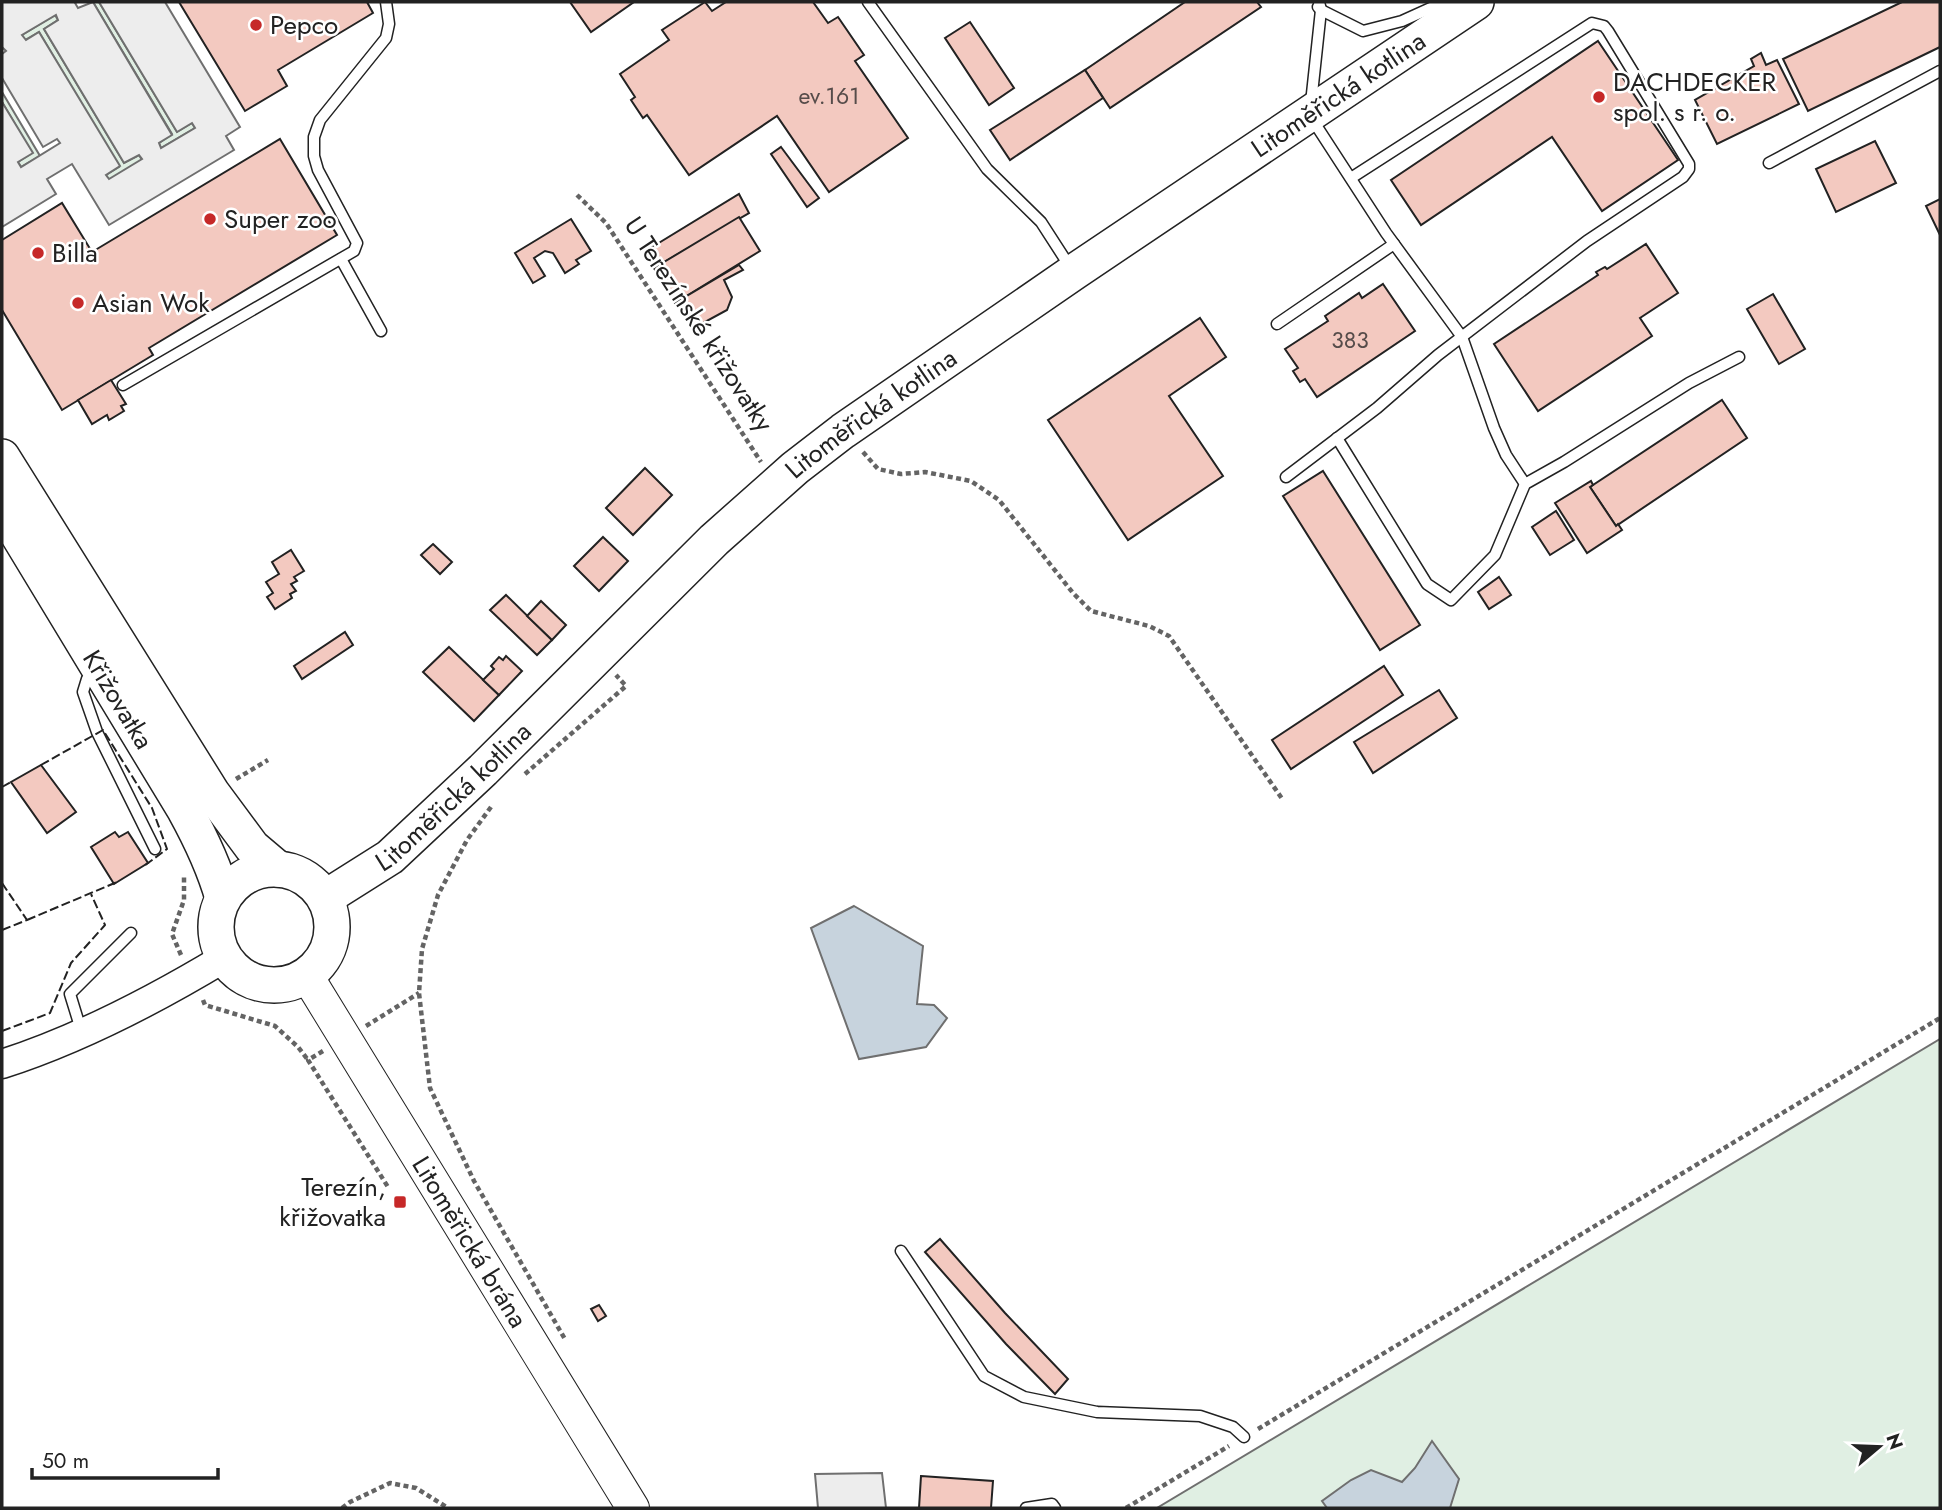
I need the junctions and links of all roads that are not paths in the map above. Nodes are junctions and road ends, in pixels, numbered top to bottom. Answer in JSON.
{"nodes":[{"id":1,"x":386,"y":2,"type":"edge"},
{"id":2,"x":868,"y":2,"type":"edge"},
{"id":3,"x":1444,"y":2,"type":"edge"},
{"id":4,"x":1476,"y":2,"type":"edge"},
{"id":5,"x":1318,"y":5,"type":"edge"},
{"id":6,"x":1940,"y":71,"type":"edge"},
{"id":7,"x":1310,"y":115,"type":"junction"},
{"id":8,"x":1769,"y":163,"type":"dead end"},
{"id":9,"x":1351,"y":178,"type":"junction"},
{"id":10,"x":1394,"y":244,"type":"junction"},
{"id":11,"x":341,"y":259,"type":"junction"},
{"id":12,"x":1074,"y":272,"type":"junction"},
{"id":13,"x":1277,"y":324,"type":"dead end"},
{"id":14,"x":381,"y":331,"type":"dead end"},
{"id":15,"x":1462,"y":337,"type":"junction"},
{"id":16,"x":1739,"y":357,"type":"dead end"},
{"id":17,"x":123,"y":385,"type":"dead end"},
{"id":18,"x":1338,"y":438,"type":"junction"},
{"id":19,"x":2,"y":457,"type":"edge"},
{"id":20,"x":1286,"y":477,"type":"dead end"},
{"id":21,"x":1525,"y":484,"type":"junction"},
{"id":22,"x":2,"y":508,"type":"edge"},
{"id":23,"x":97,"y":665,"type":"junction"},
{"id":24,"x":155,"y":849,"type":"dead end"},
{"id":25,"x":278,"y":869,"type":"junction"},
{"id":26,"x":223,"y":898,"type":"junction"},
{"id":27,"x":325,"y":898,"type":"junction"},
{"id":28,"x":131,"y":933,"type":"dead end"},
{"id":29,"x":224,"y":958,"type":"junction"},
{"id":30,"x":307,"y":976,"type":"junction"},
{"id":31,"x":82,"y":1033,"type":"junction"},
{"id":32,"x":2,"y":1065,"type":"edge"},
{"id":33,"x":901,"y":1251,"type":"dead end"},
{"id":34,"x":1244,"y":1437,"type":"road end"},
{"id":35,"x":633,"y":1508,"type":"edge"},
{"id":36,"x":1026,"y":1508,"type":"edge"},
{"id":37,"x":1055,"y":1508,"type":"edge"}],
"edges":[{"from":1,"to":11,"type":"lane"},
{"from":2,"to":12,"type":"lane"},
{"from":3,"to":5,"type":"lane"},
{"from":4,"to":7,"type":"main road","name":"Litoměřická kotlina"},
{"from":5,"to":7,"type":"lane"},
{"from":6,"to":8,"type":"lane"},
{"from":7,"to":9,"type":"lane"},
{"from":7,"to":12,"type":"main road","name":"Litoměřická kotlina"},
{"from":9,"to":10,"type":"lane"},
{"from":9,"to":15,"type":"lane"},
{"from":10,"to":13,"type":"lane"},
{"from":10,"to":15,"type":"lane"},
{"from":11,"to":14,"type":"lane"},
{"from":11,"to":17,"type":"lane"},
{"from":12,"to":27,"type":"main road","name":"Litoměřická kotlina"},
{"from":15,"to":18,"type":"lane"},
{"from":15,"to":21,"type":"lane"},
{"from":16,"to":21,"type":"lane"},
{"from":18,"to":20,"type":"lane"},
{"from":18,"to":21,"type":"lane"},
{"from":19,"to":25,"type":"main road"},
{"from":22,"to":23,"type":"main road","name":"Křižovatka"},
{"from":23,"to":24,"type":"lane"},
{"from":23,"to":26,"type":"main road","name":"Křižovatka"},
{"from":25,"to":26,"type":"main road"},
{"from":25,"to":27,"type":"main road"},
{"from":26,"to":29,"type":"main road"},
{"from":27,"to":30,"type":"main road"},
{"from":28,"to":31,"type":"lane"},
{"from":29,"to":30,"type":"main road"},
{"from":29,"to":31,"type":"street"},
{"from":30,"to":35,"type":"main road","name":"Litoměřická brána"},
{"from":31,"to":32,"type":"street"},
{"from":33,"to":34,"type":"lane"},
{"from":36,"to":37,"type":"lane"}]}
